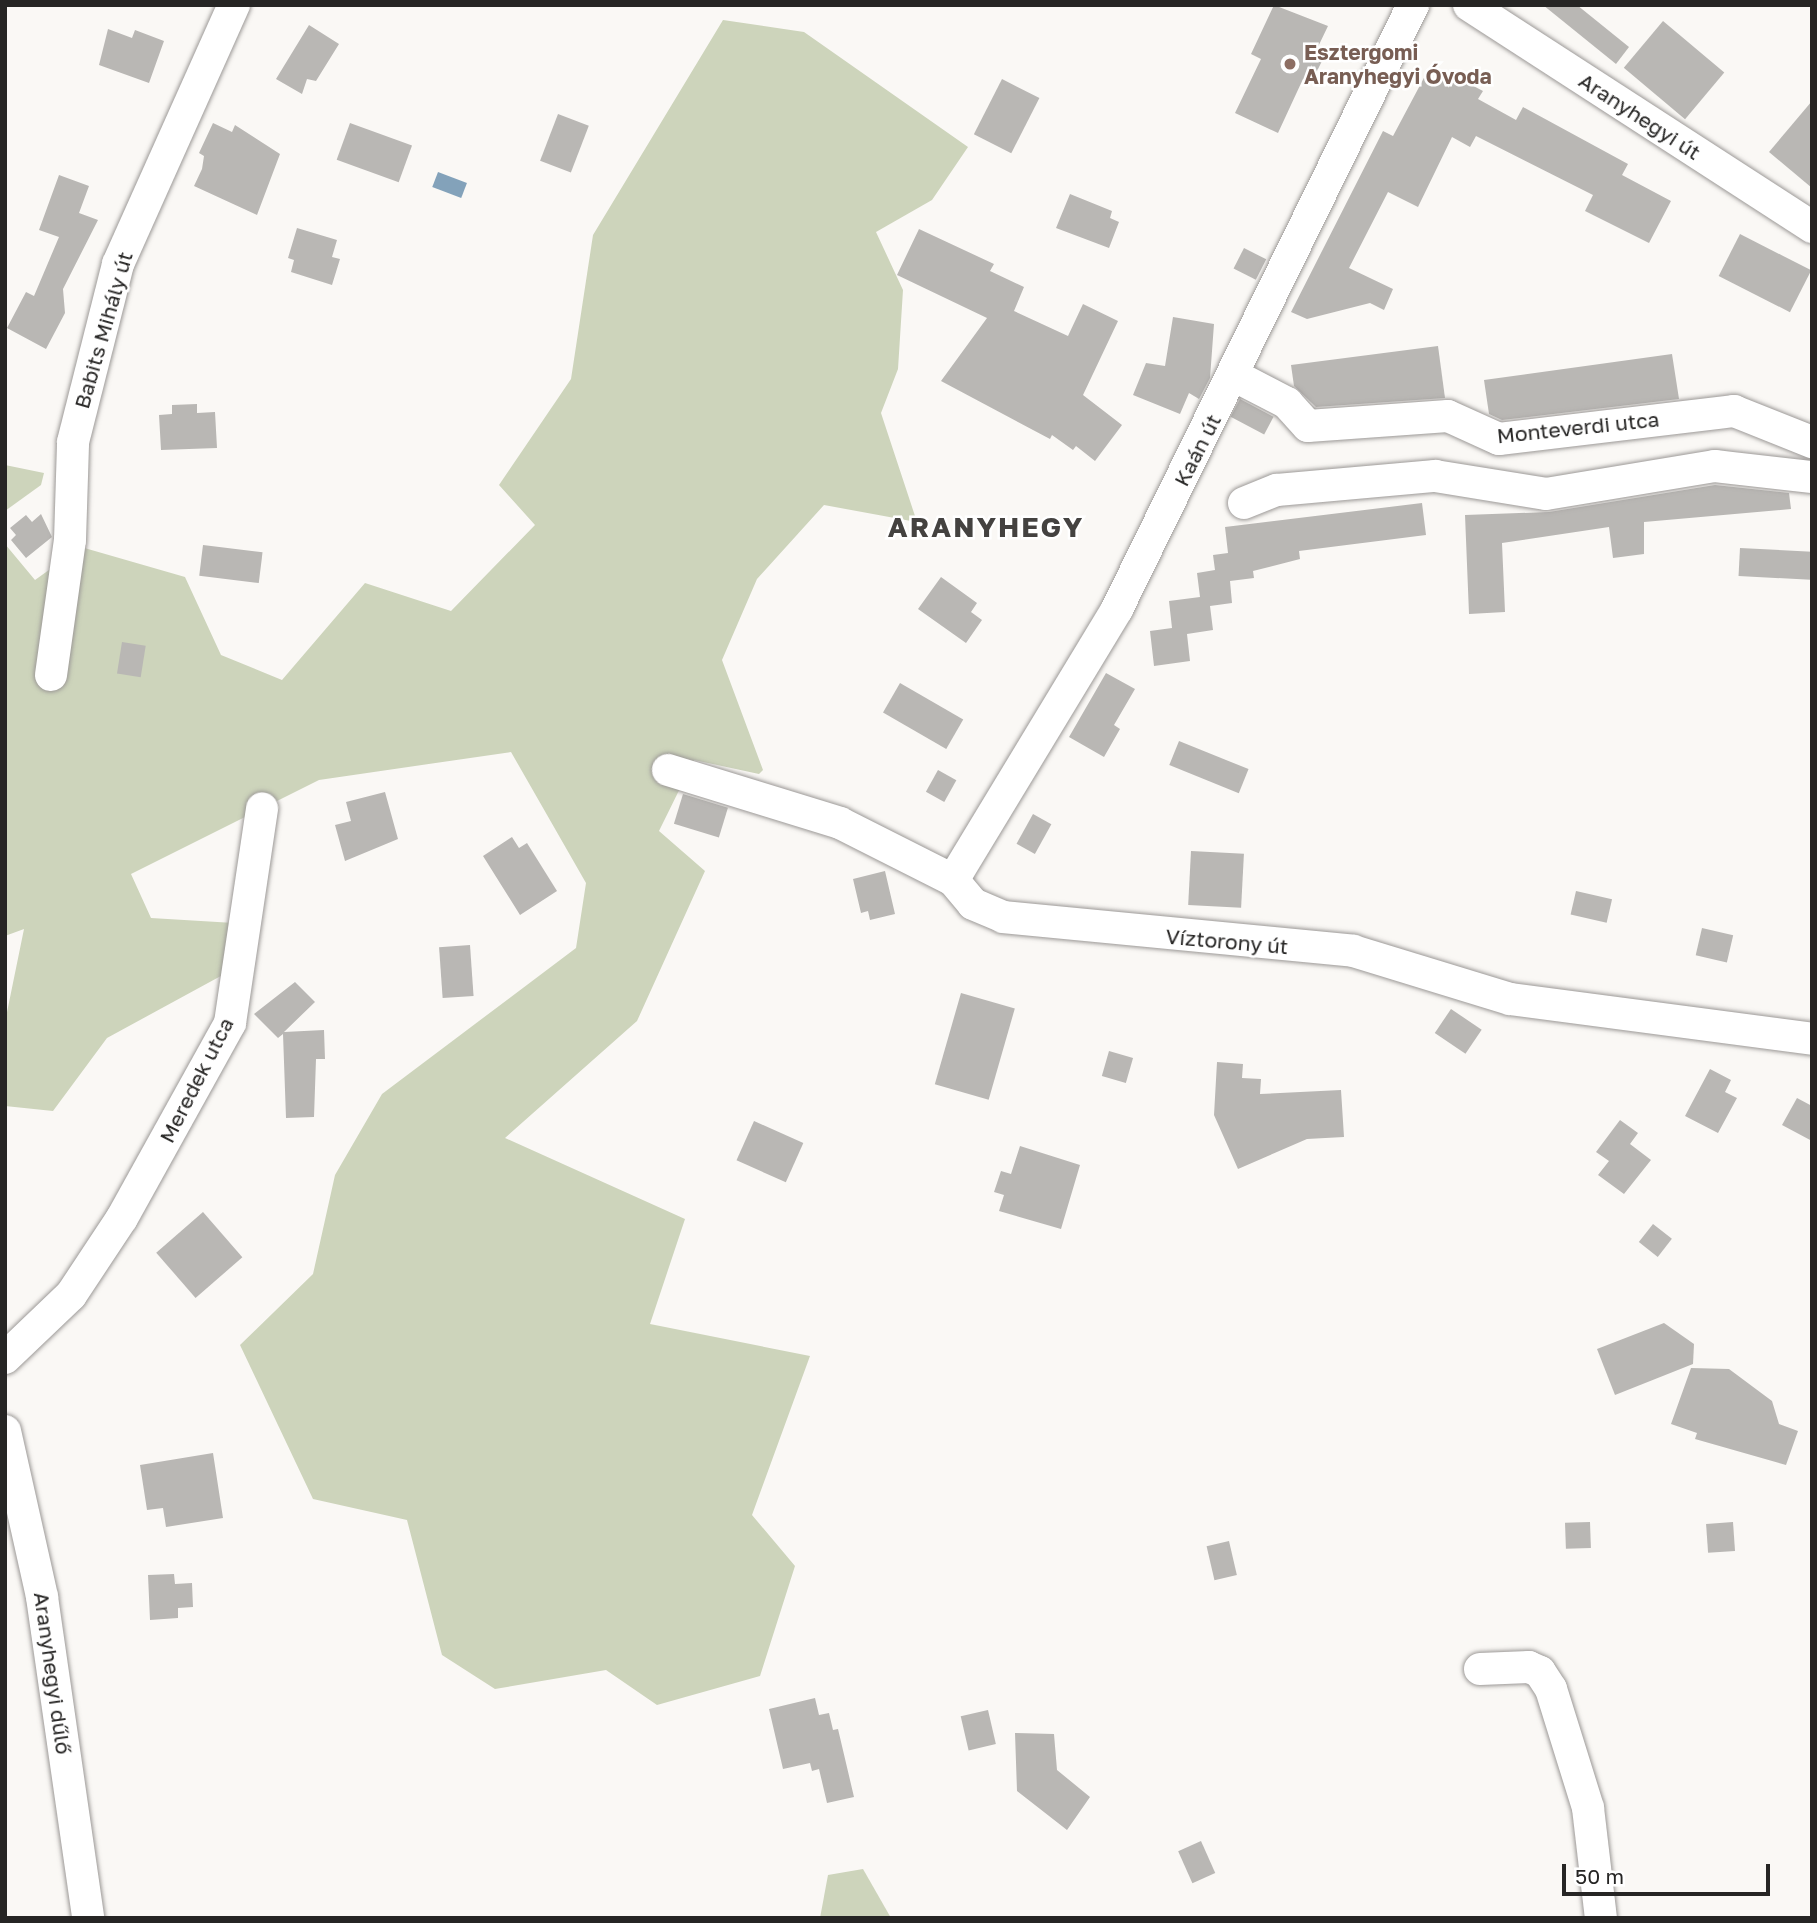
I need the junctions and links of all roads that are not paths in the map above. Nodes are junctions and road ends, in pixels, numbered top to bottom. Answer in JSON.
{"nodes":[{"id":1,"x":234,"y":5,"type":"edge"},
{"id":2,"x":1413,"y":5,"type":"edge"},
{"id":3,"x":1469,"y":5,"type":"edge"},
{"id":4,"x":1812,"y":228,"type":"edge"},
{"id":5,"x":1234,"y":376,"type":"junction"},
{"id":6,"x":1812,"y":442,"type":"edge"},
{"id":7,"x":1812,"y":477,"type":"edge"},
{"id":8,"x":1244,"y":503,"type":"dead end"},
{"id":9,"x":51,"y":675,"type":"dead end"},
{"id":10,"x":668,"y":770,"type":"dead end"},
{"id":11,"x":262,"y":808,"type":"dead end"},
{"id":12,"x":953,"y":880,"type":"junction"},
{"id":13,"x":1812,"y":1039,"type":"edge"},
{"id":14,"x":5,"y":1358,"type":"edge"},
{"id":15,"x":5,"y":1431,"type":"edge"},
{"id":16,"x":1480,"y":1670,"type":"dead end"},
{"id":17,"x":88,"y":1918,"type":"edge"},
{"id":18,"x":1601,"y":1918,"type":"edge"}],
"edges":[{"from":1,"to":9,"type":"street","name":"Babits Mihály út"},
{"from":2,"to":5,"type":"street","name":"Kaán út"},
{"from":3,"to":4,"type":"street","name":"Aranyhegyi út"},
{"from":5,"to":6,"type":"street","name":"Monteverdi utca"},
{"from":5,"to":12,"type":"street","name":"Kaán út"},
{"from":7,"to":8,"type":"street"},
{"from":10,"to":12,"type":"street","name":"Víztorony út"},
{"from":11,"to":14,"type":"street","name":"Meredek utca"},
{"from":12,"to":13,"type":"street","name":"Víztorony út"},
{"from":15,"to":17,"type":"street","name":"Aranyhegyi dűlő"},
{"from":16,"to":18,"type":"street"}]}
